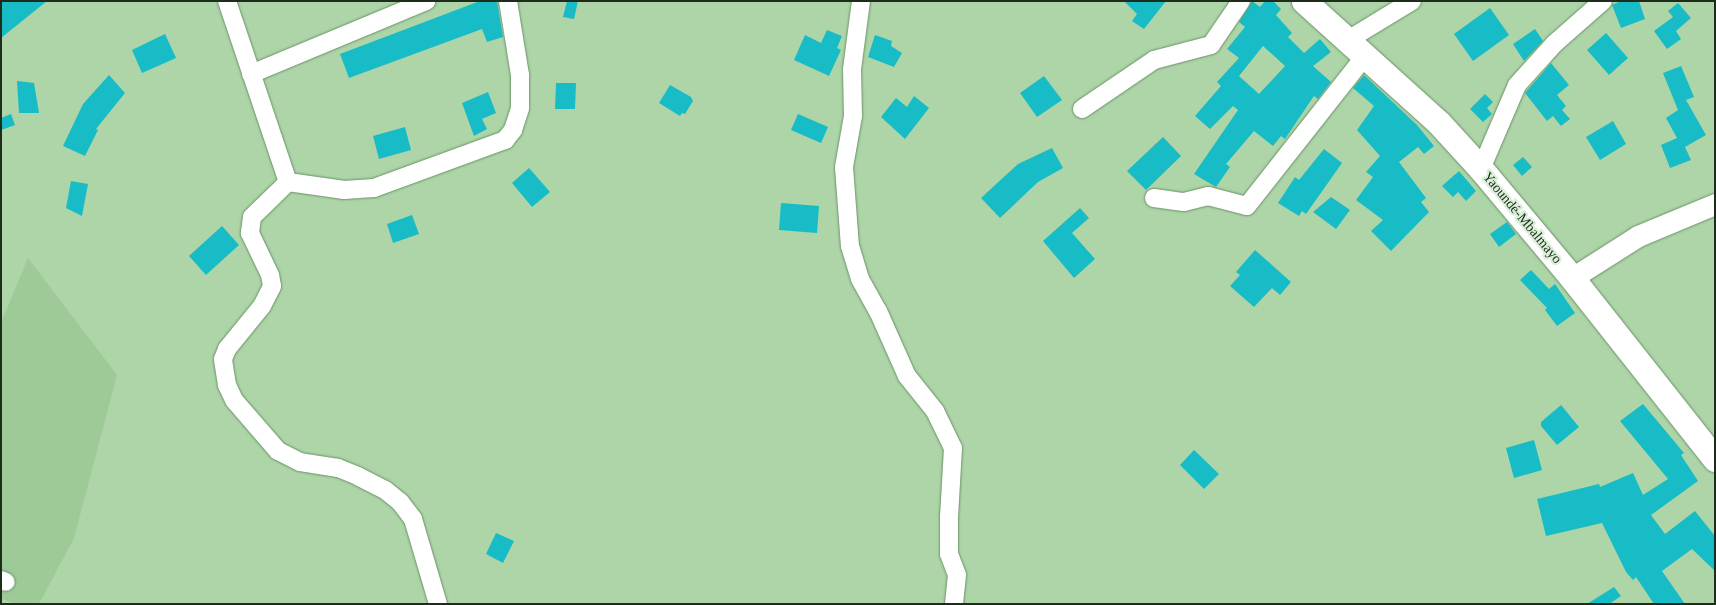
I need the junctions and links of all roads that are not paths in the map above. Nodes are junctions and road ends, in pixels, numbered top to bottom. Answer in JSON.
{"nodes":[{"id":1,"x":226,"y":1,"type":"edge"},
{"id":2,"x":426,"y":1,"type":"edge"},
{"id":3,"x":508,"y":1,"type":"edge"},
{"id":4,"x":861,"y":1,"type":"edge"},
{"id":5,"x":1241,"y":1,"type":"edge"},
{"id":6,"x":1304,"y":1,"type":"edge"},
{"id":7,"x":1412,"y":1,"type":"edge"},
{"id":8,"x":1603,"y":1,"type":"edge"},
{"id":9,"x":1357,"y":48,"type":"junction"},
{"id":10,"x":251,"y":74,"type":"junction"},
{"id":11,"x":1082,"y":108,"type":"dead end"},
{"id":12,"x":1481,"y":169,"type":"junction"},
{"id":13,"x":288,"y":182,"type":"junction"},
{"id":14,"x":1154,"y":198,"type":"dead end"},
{"id":15,"x":1715,"y":204,"type":"edge"},
{"id":16,"x":1572,"y":278,"type":"junction"},
{"id":17,"x":1715,"y":459,"type":"edge"},
{"id":18,"x":438,"y":604,"type":"edge"},
{"id":19,"x":954,"y":604,"type":"edge"}],
"edges":[{"from":1,"to":10,"type":"street"},
{"from":2,"to":10,"type":"street"},
{"from":3,"to":13,"type":"street"},
{"from":4,"to":19,"type":"street"},
{"from":5,"to":11,"type":"street"},
{"from":6,"to":9,"type":"highway","name":"Yaoundé-Mbalmayo"},
{"from":7,"to":9,"type":"street"},
{"from":8,"to":12,"type":"street"},
{"from":9,"to":12,"type":"highway","name":"Yaoundé-Mbalmayo"},
{"from":9,"to":14,"type":"street"},
{"from":10,"to":13,"type":"street"},
{"from":12,"to":16,"type":"highway","name":"Yaoundé-Mbalmayo"},
{"from":13,"to":18,"type":"street"},
{"from":15,"to":16,"type":"main road"},
{"from":16,"to":17,"type":"highway","name":"Yaoundé-Mbalmayo"}]}
